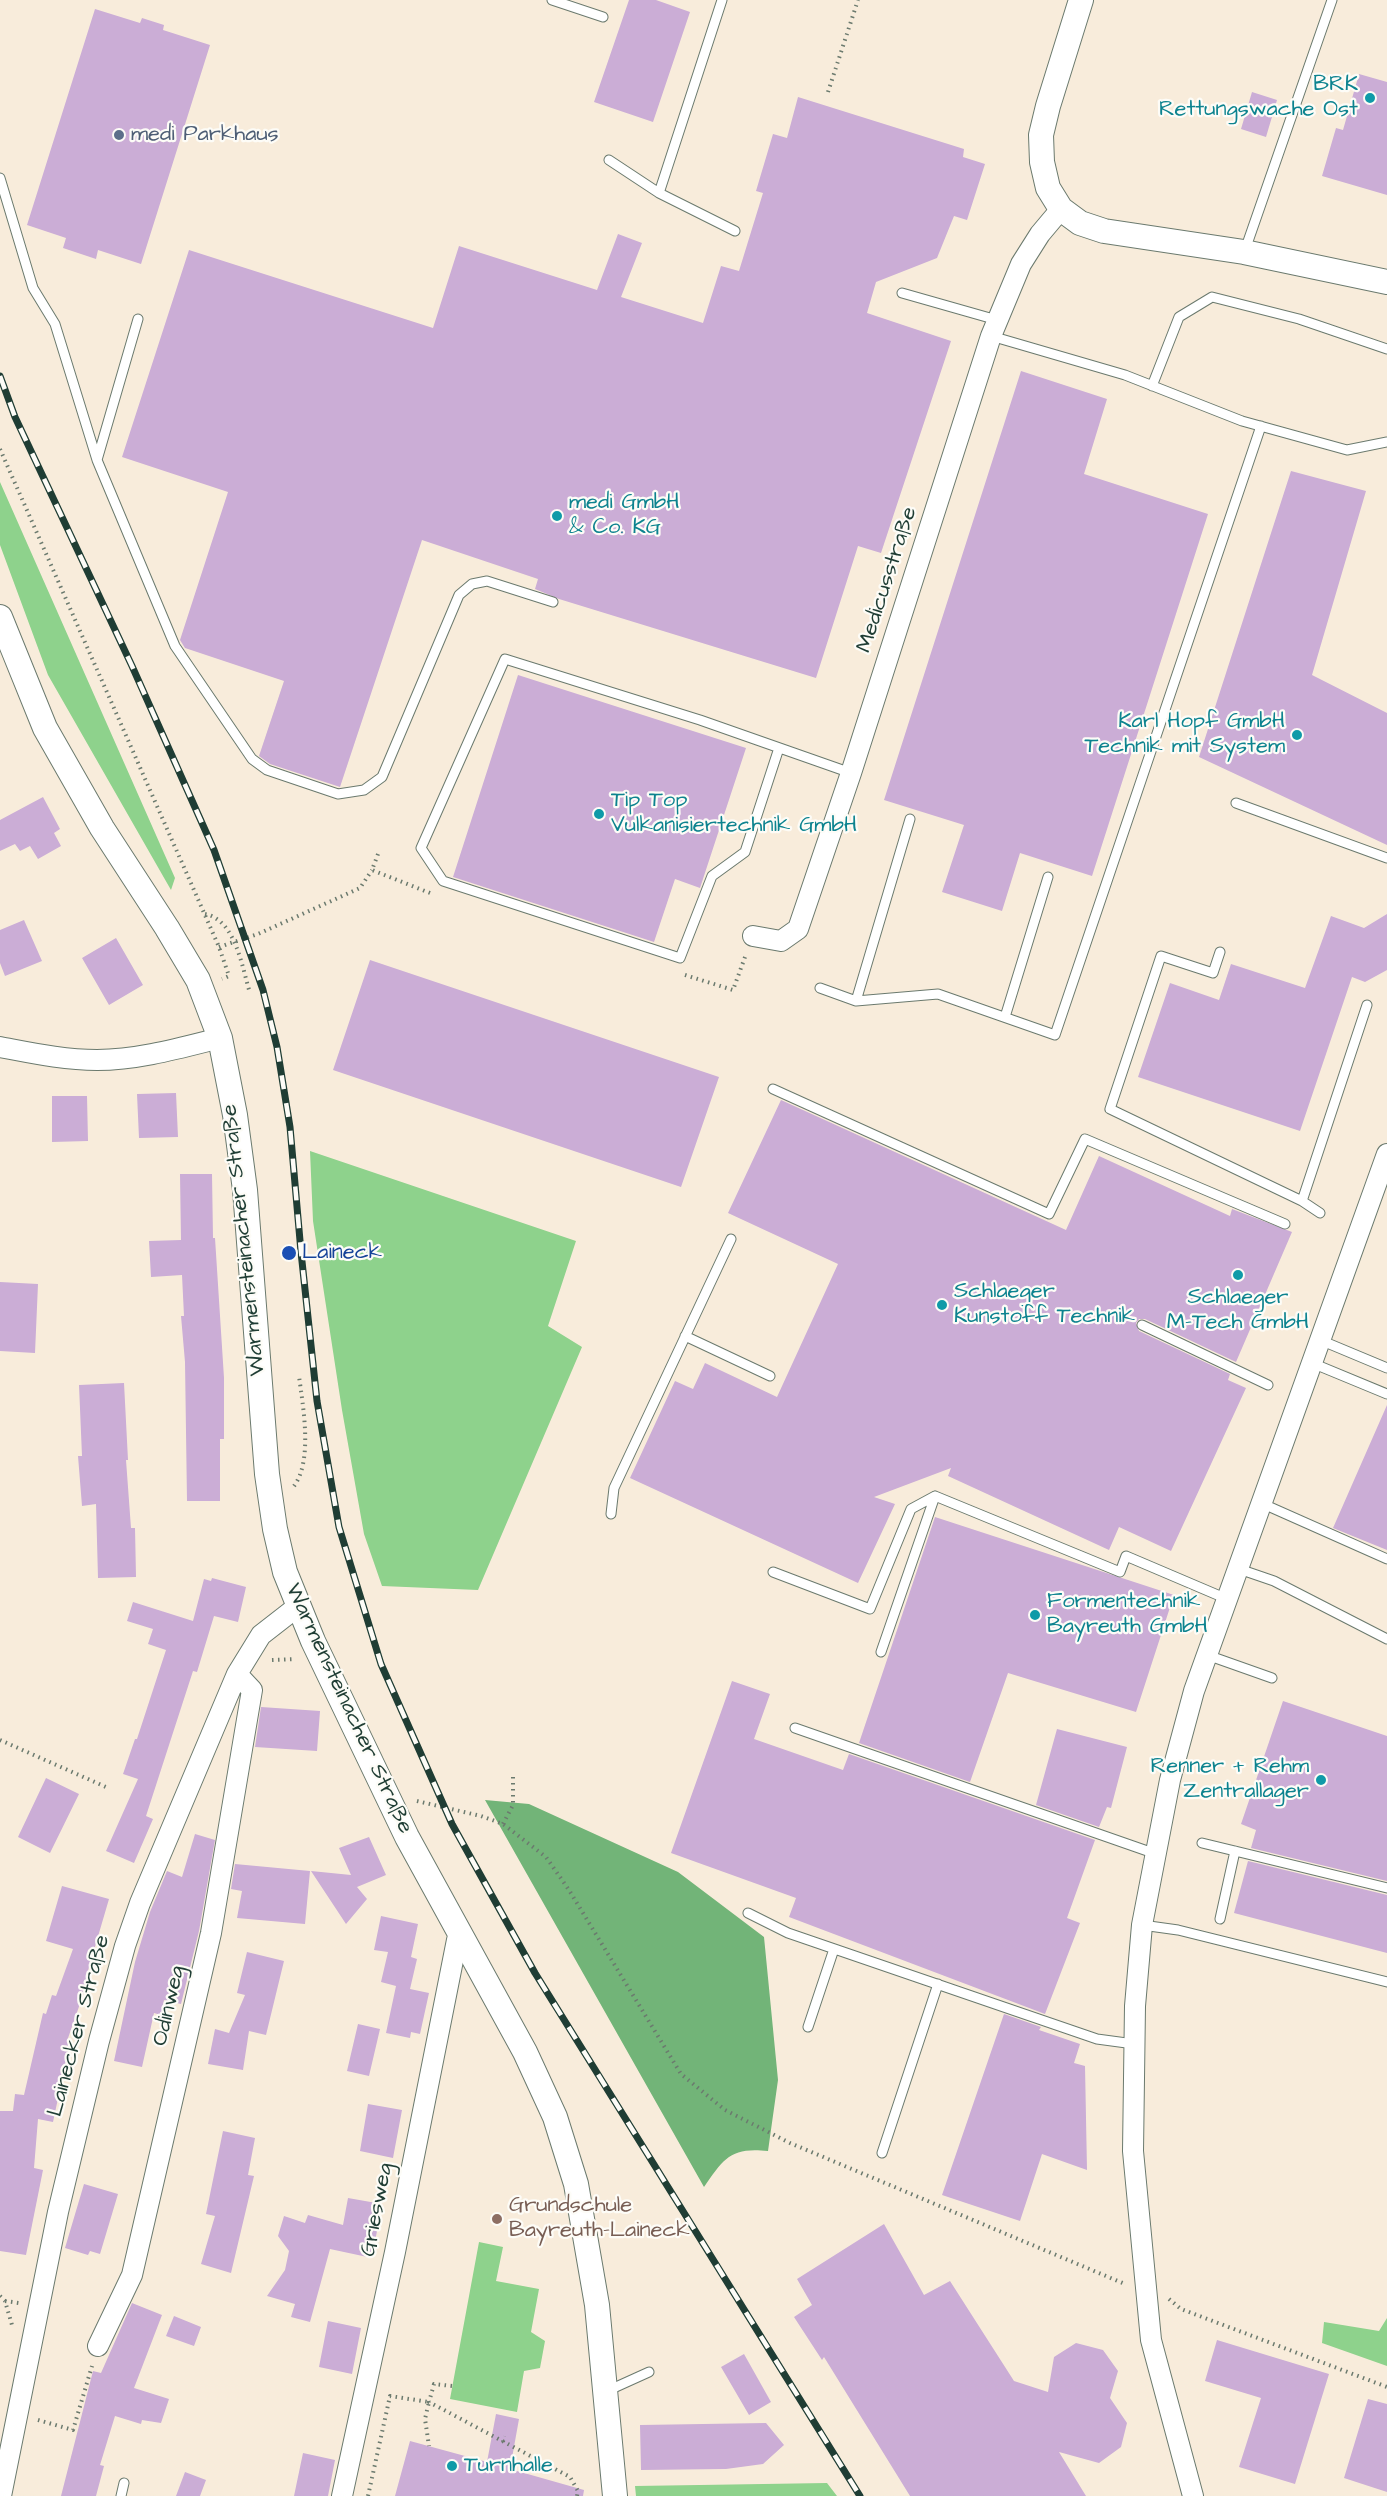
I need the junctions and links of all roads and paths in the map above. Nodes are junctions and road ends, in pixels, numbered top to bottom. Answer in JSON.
{"nodes":[{"id":1,"x":552,"y":0,"type":"edge"},
{"id":2,"x":722,"y":0,"type":"edge"},
{"id":3,"x":858,"y":0,"type":"edge"},
{"id":4,"x":1081,"y":0,"type":"edge"},
{"id":5,"x":1332,"y":0,"type":"edge"},
{"id":6,"x":603,"y":17,"type":"dead end"},
{"id":7,"x":828,"y":92,"type":"dead end"},
{"id":8,"x":609,"y":160,"type":"dead end"},
{"id":9,"x":0,"y":178,"type":"edge"},
{"id":10,"x":659,"y":193,"type":"junction"},
{"id":11,"x":1061,"y":209,"type":"junction"},
{"id":12,"x":735,"y":231,"type":"dead end"},
{"id":13,"x":1244,"y":252,"type":"junction"},
{"id":14,"x":1387,"y":282,"type":"edge"},
{"id":15,"x":902,"y":293,"type":"dead end"},
{"id":16,"x":138,"y":319,"type":"dead end"},
{"id":17,"x":994,"y":328,"type":"junction"},
{"id":18,"x":1387,"y":349,"type":"edge"},
{"id":19,"x":1152,"y":386,"type":"junction"},
{"id":20,"x":1261,"y":426,"type":"junction"},
{"id":21,"x":1387,"y":442,"type":"edge"},
{"id":22,"x":0,"y":449,"type":"edge"},
{"id":23,"x":97,"y":460,"type":"junction"},
{"id":24,"x":553,"y":602,"type":"dead end"},
{"id":25,"x":0,"y":617,"type":"edge"},
{"id":26,"x":779,"y":748,"type":"junction"},
{"id":27,"x":851,"y":773,"type":"junction"},
{"id":28,"x":1236,"y":803,"type":"dead end"},
{"id":29,"x":910,"y":819,"type":"dead end"},
{"id":30,"x":1387,"y":858,"type":"edge"},
{"id":31,"x":373,"y":870,"type":"dead end"},
{"id":32,"x":1048,"y":877,"type":"dead end"},
{"id":33,"x":205,"y":914,"type":"junction"},
{"id":34,"x":753,"y":936,"type":"dead end"},
{"id":35,"x":234,"y":942,"type":"junction"},
{"id":36,"x":219,"y":947,"type":"junction"},
{"id":37,"x":1220,"y":952,"type":"dead end"},
{"id":38,"x":229,"y":976,"type":"dead end"},
{"id":39,"x":820,"y":988,"type":"dead end"},
{"id":40,"x":250,"y":993,"type":"dead end"},
{"id":41,"x":856,"y":1001,"type":"junction"},
{"id":42,"x":1367,"y":1005,"type":"dead end"},
{"id":43,"x":1005,"y":1017,"type":"junction"},
{"id":44,"x":220,"y":1038,"type":"junction"},
{"id":45,"x":0,"y":1047,"type":"edge"},
{"id":46,"x":774,"y":1089,"type":"dead end"},
{"id":47,"x":1387,"y":1154,"type":"edge"},
{"id":48,"x":1383,"y":1180,"type":"edge"},
{"id":49,"x":1302,"y":1201,"type":"junction"},
{"id":50,"x":1320,"y":1213,"type":"dead end"},
{"id":51,"x":1285,"y":1224,"type":"dead end"},
{"id":52,"x":731,"y":1239,"type":"dead end"},
{"id":53,"x":1142,"y":1325,"type":"dead end"},
{"id":54,"x":685,"y":1336,"type":"junction"},
{"id":55,"x":1318,"y":1340,"type":"junction"},
{"id":56,"x":1312,"y":1363,"type":"junction"},
{"id":57,"x":1387,"y":1368,"type":"edge"},
{"id":58,"x":299,"y":1376,"type":"dead end"},
{"id":59,"x":770,"y":1376,"type":"dead end"},
{"id":60,"x":1268,"y":1385,"type":"dead end"},
{"id":61,"x":1387,"y":1394,"type":"edge"},
{"id":62,"x":293,"y":1486,"type":"dead end"},
{"id":63,"x":935,"y":1496,"type":"junction"},
{"id":64,"x":1261,"y":1503,"type":"junction"},
{"id":65,"x":611,"y":1514,"type":"dead end"},
{"id":66,"x":1387,"y":1559,"type":"edge"},
{"id":67,"x":1239,"y":1569,"type":"junction"},
{"id":68,"x":773,"y":1572,"type":"dead end"},
{"id":69,"x":1227,"y":1599,"type":"junction"},
{"id":70,"x":297,"y":1606,"type":"junction"},
{"id":71,"x":1387,"y":1639,"type":"edge"},
{"id":72,"x":318,"y":1652,"type":"junction"},
{"id":73,"x":880,"y":1652,"type":"dead end"},
{"id":74,"x":1207,"y":1655,"type":"junction"},
{"id":75,"x":242,"y":1665,"type":"junction"},
{"id":76,"x":1272,"y":1678,"type":"dead end"},
{"id":77,"x":795,"y":1728,"type":"dead end"},
{"id":78,"x":0,"y":1740,"type":"edge"},
{"id":79,"x":513,"y":1777,"type":"dead end"},
{"id":80,"x":106,"y":1787,"type":"dead end"},
{"id":81,"x":388,"y":1797,"type":"junction"},
{"id":82,"x":503,"y":1824,"type":"junction"},
{"id":83,"x":1202,"y":1843,"type":"dead end"},
{"id":84,"x":1235,"y":1851,"type":"junction"},
{"id":85,"x":1156,"y":1854,"type":"junction"},
{"id":86,"x":1387,"y":1888,"type":"edge"},
{"id":87,"x":748,"y":1912,"type":"dead end"},
{"id":88,"x":1220,"y":1920,"type":"dead end"},
{"id":89,"x":1142,"y":1925,"type":"junction"},
{"id":90,"x":461,"y":1935,"type":"junction"},
{"id":91,"x":834,"y":1949,"type":"junction"},
{"id":92,"x":1387,"y":1982,"type":"edge"},
{"id":93,"x":938,"y":1984,"type":"junction"},
{"id":94,"x":808,"y":2027,"type":"dead end"},
{"id":95,"x":1134,"y":2044,"type":"junction"},
{"id":96,"x":882,"y":2153,"type":"dead end"},
{"id":97,"x":1147,"y":2292,"type":"junction"},
{"id":98,"x":98,"y":2346,"type":"joint"},
{"id":99,"x":649,"y":2372,"type":"dead end"},
{"id":100,"x":1363,"y":2380,"type":"junction"},
{"id":101,"x":452,"y":2386,"type":"dead end"},
{"id":102,"x":1361,"y":2387,"type":"dead end"},
{"id":103,"x":1387,"y":2387,"type":"edge"},
{"id":104,"x":605,"y":2392,"type":"junction"},
{"id":105,"x":429,"y":2402,"type":"junction"},
{"id":106,"x":17,"y":2414,"type":"junction"},
{"id":107,"x":504,"y":2436,"type":"dead end"},
{"id":108,"x":503,"y":2442,"type":"junction"},
{"id":109,"x":429,"y":2446,"type":"dead end"},
{"id":110,"x":124,"y":2483,"type":"dead end"},
{"id":111,"x":1,"y":2496,"type":"edge"},
{"id":112,"x":121,"y":2496,"type":"edge"},
{"id":113,"x":342,"y":2496,"type":"edge"},
{"id":114,"x":368,"y":2496,"type":"edge"},
{"id":115,"x":577,"y":2496,"type":"edge"},
{"id":116,"x":615,"y":2496,"type":"edge"},
{"id":117,"x":1193,"y":2496,"type":"edge"}],
"edges":[{"from":1,"to":6,"type":"lane"},
{"from":2,"to":10,"type":"lane"},
{"from":3,"to":7,"type":"path"},
{"from":4,"to":11,"type":"street"},
{"from":5,"to":13,"type":"lane"},
{"from":8,"to":10,"type":"lane"},
{"from":9,"to":23,"type":"lane"},
{"from":10,"to":12,"type":"lane"},
{"from":11,"to":13,"type":"street"},
{"from":11,"to":17,"type":"street","name":"Medicusstraße"},
{"from":13,"to":14,"type":"street"},
{"from":15,"to":17,"type":"lane"},
{"from":16,"to":23,"type":"lane"},
{"from":17,"to":19,"type":"lane"},
{"from":17,"to":27,"type":"street","name":"Medicusstraße"},
{"from":18,"to":19,"type":"lane"},
{"from":19,"to":20,"type":"lane"},
{"from":20,"to":21,"type":"lane"},
{"from":20,"to":43,"type":"lane"},
{"from":22,"to":33,"type":"path"},
{"from":23,"to":24,"type":"lane"},
{"from":25,"to":44,"type":"street","name":"Warmensteinacher Straße"},
{"from":26,"to":26,"type":"lane"},
{"from":26,"to":27,"type":"lane"},
{"from":27,"to":34,"type":"street","name":"Medicusstraße"},
{"from":28,"to":30,"type":"lane"},
{"from":29,"to":41,"type":"lane"},
{"from":31,"to":35,"type":"path"},
{"from":32,"to":43,"type":"lane"},
{"from":33,"to":35,"type":"path"},
{"from":33,"to":36,"type":"path"},
{"from":35,"to":36,"type":"path"},
{"from":35,"to":40,"type":"path"},
{"from":36,"to":38,"type":"path"},
{"from":37,"to":49,"type":"lane"},
{"from":39,"to":41,"type":"lane"},
{"from":41,"to":43,"type":"lane"},
{"from":42,"to":49,"type":"lane"},
{"from":44,"to":45,"type":"street"},
{"from":44,"to":70,"type":"street","name":"Warmensteinacher Straße"},
{"from":46,"to":51,"type":"lane"},
{"from":47,"to":48,"type":"street"},
{"from":48,"to":55,"type":"street"},
{"from":49,"to":50,"type":"lane"},
{"from":52,"to":54,"type":"lane"},
{"from":53,"to":60,"type":"lane"},
{"from":54,"to":59,"type":"lane"},
{"from":54,"to":65,"type":"lane"},
{"from":55,"to":56,"type":"street"},
{"from":55,"to":57,"type":"lane"},
{"from":56,"to":61,"type":"lane"},
{"from":56,"to":64,"type":"street"},
{"from":58,"to":62,"type":"path"},
{"from":63,"to":68,"type":"lane"},
{"from":63,"to":69,"type":"lane"},
{"from":63,"to":73,"type":"lane"},
{"from":64,"to":66,"type":"lane"},
{"from":64,"to":67,"type":"street"},
{"from":67,"to":69,"type":"street"},
{"from":67,"to":71,"type":"lane"},
{"from":69,"to":74,"type":"street"},
{"from":70,"to":72,"type":"street","name":"Warmensteinacher Straße"},
{"from":70,"to":75,"type":"street","name":"Lainecker Straße"},
{"from":72,"to":75,"type":"path"},
{"from":72,"to":81,"type":"street","name":"Warmensteinacher Straße"},
{"from":74,"to":76,"type":"lane"},
{"from":74,"to":85,"type":"street"},
{"from":75,"to":98,"type":"street","name":"Odinweg"},
{"from":75,"to":106,"type":"street","name":"Lainecker Straße"},
{"from":77,"to":85,"type":"lane"},
{"from":78,"to":80,"type":"path"},
{"from":79,"to":82,"type":"path"},
{"from":81,"to":82,"type":"path"},
{"from":81,"to":90,"type":"street","name":"Warmensteinacher Straße"},
{"from":82,"to":97,"type":"path"},
{"from":83,"to":84,"type":"lane"},
{"from":84,"to":86,"type":"lane"},
{"from":84,"to":88,"type":"lane"},
{"from":85,"to":89,"type":"street"},
{"from":87,"to":91,"type":"lane"},
{"from":89,"to":92,"type":"lane"},
{"from":89,"to":95,"type":"street"},
{"from":90,"to":104,"type":"street","name":"Warmensteinacher Straße"},
{"from":90,"to":113,"type":"street","name":"Griesweg"},
{"from":91,"to":93,"type":"lane"},
{"from":91,"to":94,"type":"lane"},
{"from":93,"to":95,"type":"lane"},
{"from":93,"to":96,"type":"lane"},
{"from":95,"to":97,"type":"street"},
{"from":97,"to":100,"type":"path"},
{"from":97,"to":117,"type":"street"},
{"from":98,"to":106,"type":"path"},
{"from":99,"to":104,"type":"lane"},
{"from":100,"to":102,"type":"path"},
{"from":100,"to":103,"type":"path"},
{"from":101,"to":105,"type":"path"},
{"from":104,"to":116,"type":"street","name":"Warmensteinacher Straße"},
{"from":105,"to":108,"type":"path"},
{"from":105,"to":109,"type":"path"},
{"from":105,"to":114,"type":"path"},
{"from":106,"to":111,"type":"street","name":"Lainecker Straße"},
{"from":107,"to":108,"type":"path"},
{"from":108,"to":115,"type":"path"},
{"from":110,"to":112,"type":"lane"}]}
